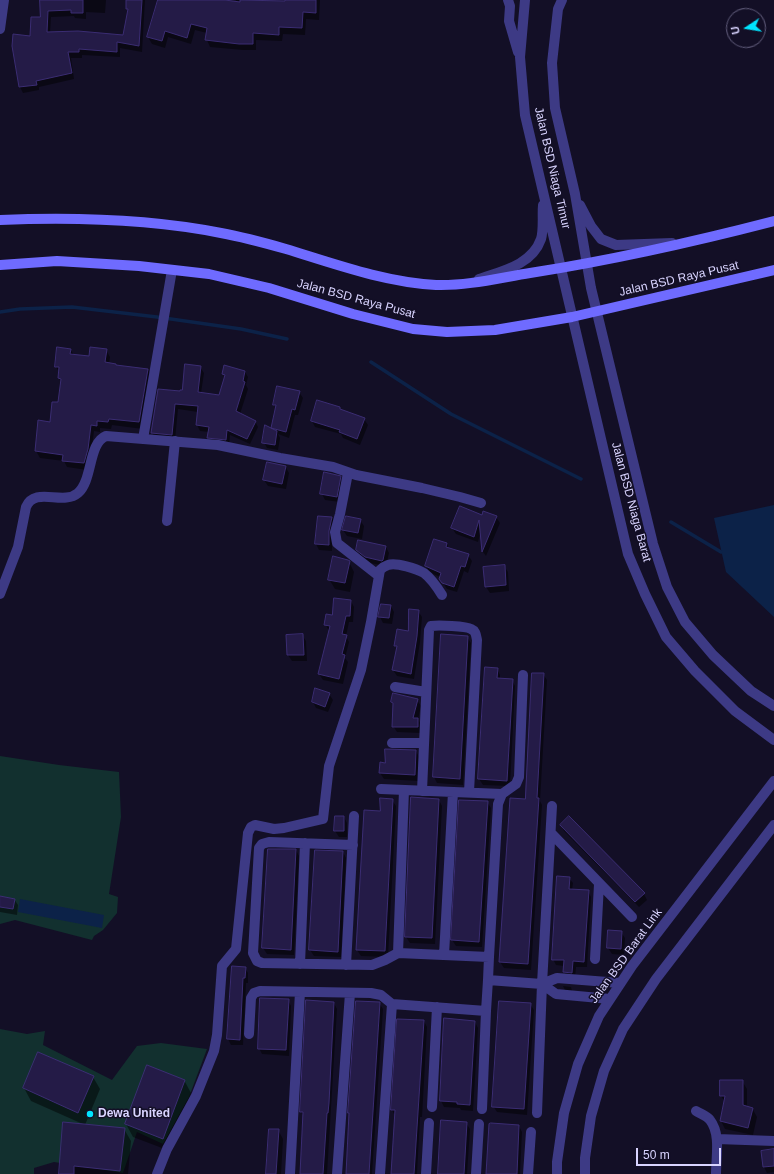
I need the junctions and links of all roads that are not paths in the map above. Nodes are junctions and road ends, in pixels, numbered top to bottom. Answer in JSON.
{"nodes":[{"id":1,"x":4,"y":0,"type":"edge"},
{"id":2,"x":508,"y":0,"type":"edge"},
{"id":3,"x":525,"y":0,"type":"edge"},
{"id":4,"x":562,"y":0,"type":"edge"},
{"id":5,"x":0,"y":29,"type":"edge"},
{"id":6,"x":520,"y":57,"type":"junction"},
{"id":7,"x":543,"y":193,"type":"junction"},
{"id":8,"x":575,"y":194,"type":"junction"},
{"id":9,"x":0,"y":220,"type":"edge"},
{"id":10,"x":774,"y":222,"type":"edge"},
{"id":11,"x":691,"y":242,"type":"junction"},
{"id":12,"x":0,"y":264,"type":"edge"},
{"id":13,"x":587,"y":264,"type":"junction"},
{"id":14,"x":561,"y":268,"type":"junction"},
{"id":15,"x":172,"y":270,"type":"junction"},
{"id":16,"x":774,"y":270,"type":"edge"},
{"id":17,"x":469,"y":283,"type":"junction"},
{"id":18,"x":597,"y":312,"type":"junction"},
{"id":19,"x":572,"y":317,"type":"junction"},
{"id":20,"x":144,"y":438,"type":"junction"},
{"id":21,"x":175,"y":441,"type":"junction"},
{"id":22,"x":348,"y":473,"type":"junction"},
{"id":23,"x":480,"y":503,"type":"dead end"},
{"id":24,"x":167,"y":521,"type":"dead end"},
{"id":25,"x":379,"y":576,"type":"junction"},
{"id":26,"x":0,"y":594,"type":"edge"},
{"id":27,"x":442,"y":595,"type":"dead end"},
{"id":28,"x":523,"y":675,"type":"dead end"},
{"id":29,"x":396,"y":687,"type":"dead end"},
{"id":30,"x":426,"y":692,"type":"junction"},
{"id":31,"x":774,"y":706,"type":"edge"},
{"id":32,"x":774,"y":740,"type":"edge"},
{"id":33,"x":392,"y":743,"type":"dead end"},
{"id":34,"x":424,"y":744,"type":"junction"},
{"id":35,"x":774,"y":781,"type":"edge"},
{"id":36,"x":382,"y":789,"type":"dead end"},
{"id":37,"x":404,"y":790,"type":"junction"},
{"id":38,"x":422,"y":791,"type":"junction"},
{"id":39,"x":453,"y":792,"type":"junction"},
{"id":40,"x":469,"y":792,"type":"junction"},
{"id":41,"x":502,"y":794,"type":"junction"},
{"id":42,"x":552,"y":806,"type":"dead end"},
{"id":43,"x":354,"y":816,"type":"dead end"},
{"id":44,"x":774,"y":825,"type":"edge"},
{"id":45,"x":551,"y":833,"type":"junction"},
{"id":46,"x":305,"y":843,"type":"junction"},
{"id":47,"x":353,"y":845,"type":"junction"},
{"id":48,"x":599,"y":884,"type":"junction"},
{"id":49,"x":632,"y":917,"type":"dead end"},
{"id":50,"x":398,"y":953,"type":"junction"},
{"id":51,"x":444,"y":955,"type":"junction"},
{"id":52,"x":490,"y":957,"type":"junction"},
{"id":53,"x":595,"y":959,"type":"dead end"},
{"id":54,"x":300,"y":964,"type":"junction"},
{"id":55,"x":346,"y":965,"type":"junction"},
{"id":56,"x":488,"y":980,"type":"junction"},
{"id":57,"x":620,"y":983,"type":"junction"},
{"id":58,"x":542,"y":984,"type":"junction"},
{"id":59,"x":300,"y":992,"type":"junction"},
{"id":60,"x":350,"y":993,"type":"junction"},
{"id":61,"x":610,"y":999,"type":"junction"},
{"id":62,"x":392,"y":1004,"type":"junction"},
{"id":63,"x":438,"y":1007,"type":"junction"},
{"id":64,"x":486,"y":1011,"type":"junction"},
{"id":65,"x":249,"y":1034,"type":"dead end"},
{"id":66,"x":432,"y":1107,"type":"dead end"},
{"id":67,"x":482,"y":1109,"type":"dead end"},
{"id":68,"x":696,"y":1111,"type":"dead end"},
{"id":69,"x":537,"y":1113,"type":"dead end"},
{"id":70,"x":429,"y":1123,"type":"dead end"},
{"id":71,"x":479,"y":1124,"type":"dead end"},
{"id":72,"x":531,"y":1132,"type":"dead end"},
{"id":73,"x":717,"y":1139,"type":"junction"},
{"id":74,"x":774,"y":1141,"type":"edge"},
{"id":75,"x":157,"y":1174,"type":"edge"},
{"id":76,"x":290,"y":1174,"type":"edge"},
{"id":77,"x":337,"y":1174,"type":"edge"},
{"id":78,"x":380,"y":1174,"type":"edge"},
{"id":79,"x":426,"y":1174,"type":"edge"},
{"id":80,"x":476,"y":1174,"type":"edge"},
{"id":81,"x":528,"y":1174,"type":"edge"},
{"id":82,"x":557,"y":1174,"type":"edge"},
{"id":83,"x":585,"y":1174,"type":"edge"},
{"id":84,"x":716,"y":1174,"type":"edge"}],
"edges":[{"from":1,"to":5,"type":"street"},
{"from":2,"to":6,"type":"street"},
{"from":3,"to":6,"type":"street","name":"Jalan BSD Niaga Timur"},
{"from":4,"to":8,"type":"street","name":"Jalan BSD Niaga Timur"},
{"from":6,"to":7,"type":"street","name":"Jalan BSD Niaga Timur"},
{"from":7,"to":14,"type":"street","name":"Jalan BSD Niaga Timur"},
{"from":7,"to":17,"type":"street"},
{"from":8,"to":11,"type":"street"},
{"from":8,"to":13,"type":"street","name":"Jalan BSD Niaga Timur"},
{"from":9,"to":17,"type":"main road"},
{"from":10,"to":11,"type":"main road"},
{"from":11,"to":13,"type":"main road"},
{"from":12,"to":15,"type":"main road","name":"Jalan BSD Raya Pusat"},
{"from":13,"to":14,"type":"main road"},
{"from":13,"to":18,"type":"street","name":"Jalan BSD Niaga Timur"},
{"from":14,"to":17,"type":"main road"},
{"from":14,"to":19,"type":"street","name":"Jalan BSD Niaga Timur"},
{"from":15,"to":19,"type":"main road","name":"Jalan BSD Raya Pusat"},
{"from":15,"to":20,"type":"street"},
{"from":16,"to":18,"type":"main road","name":"Jalan BSD Raya Pusat"},
{"from":18,"to":19,"type":"main road","name":"Jalan BSD Raya Pusat"},
{"from":18,"to":31,"type":"street","name":"Jalan BSD Niaga Barat"},
{"from":19,"to":32,"type":"street","name":"Jalan BSD Niaga Barat"},
{"from":20,"to":21,"type":"street"},
{"from":20,"to":26,"type":"street"},
{"from":21,"to":22,"type":"street"},
{"from":21,"to":24,"type":"street"},
{"from":22,"to":23,"type":"street"},
{"from":22,"to":25,"type":"street"},
{"from":25,"to":27,"type":"street"},
{"from":25,"to":75,"type":"street"},
{"from":28,"to":41,"type":"street"},
{"from":29,"to":30,"type":"street"},
{"from":30,"to":34,"type":"street"},
{"from":30,"to":40,"type":"street"},
{"from":33,"to":34,"type":"street"},
{"from":34,"to":38,"type":"street"},
{"from":35,"to":57,"type":"street","name":"Jalan BSD Barat Link"},
{"from":36,"to":37,"type":"street"},
{"from":37,"to":38,"type":"street"},
{"from":37,"to":50,"type":"street"},
{"from":38,"to":39,"type":"street"},
{"from":39,"to":40,"type":"street"},
{"from":39,"to":51,"type":"street"},
{"from":40,"to":41,"type":"street"},
{"from":41,"to":52,"type":"street"},
{"from":42,"to":45,"type":"street"},
{"from":43,"to":47,"type":"street"},
{"from":44,"to":83,"type":"street"},
{"from":45,"to":48,"type":"street"},
{"from":45,"to":58,"type":"street"},
{"from":46,"to":47,"type":"street"},
{"from":46,"to":54,"type":"street"},
{"from":46,"to":54,"type":"street"},
{"from":47,"to":55,"type":"street"},
{"from":48,"to":49,"type":"street"},
{"from":48,"to":53,"type":"street"},
{"from":50,"to":51,"type":"street"},
{"from":50,"to":55,"type":"street"},
{"from":51,"to":52,"type":"street"},
{"from":52,"to":56,"type":"street"},
{"from":54,"to":55,"type":"street"},
{"from":56,"to":58,"type":"street"},
{"from":56,"to":64,"type":"street"},
{"from":57,"to":58,"type":"street"},
{"from":57,"to":61,"type":"street","name":"Jalan BSD Barat Link"},
{"from":58,"to":61,"type":"street"},
{"from":58,"to":69,"type":"street"},
{"from":59,"to":60,"type":"street"},
{"from":59,"to":65,"type":"street"},
{"from":59,"to":76,"type":"street"},
{"from":60,"to":62,"type":"street"},
{"from":60,"to":77,"type":"street"},
{"from":61,"to":82,"type":"street","name":"Jalan BSD Barat Link"},
{"from":62,"to":63,"type":"street"},
{"from":62,"to":78,"type":"street"},
{"from":63,"to":64,"type":"street"},
{"from":63,"to":66,"type":"street"},
{"from":64,"to":67,"type":"street"},
{"from":68,"to":73,"type":"street"},
{"from":70,"to":79,"type":"street"},
{"from":71,"to":80,"type":"street"},
{"from":72,"to":81,"type":"street"},
{"from":73,"to":74,"type":"street"},
{"from":73,"to":84,"type":"street"}]}
